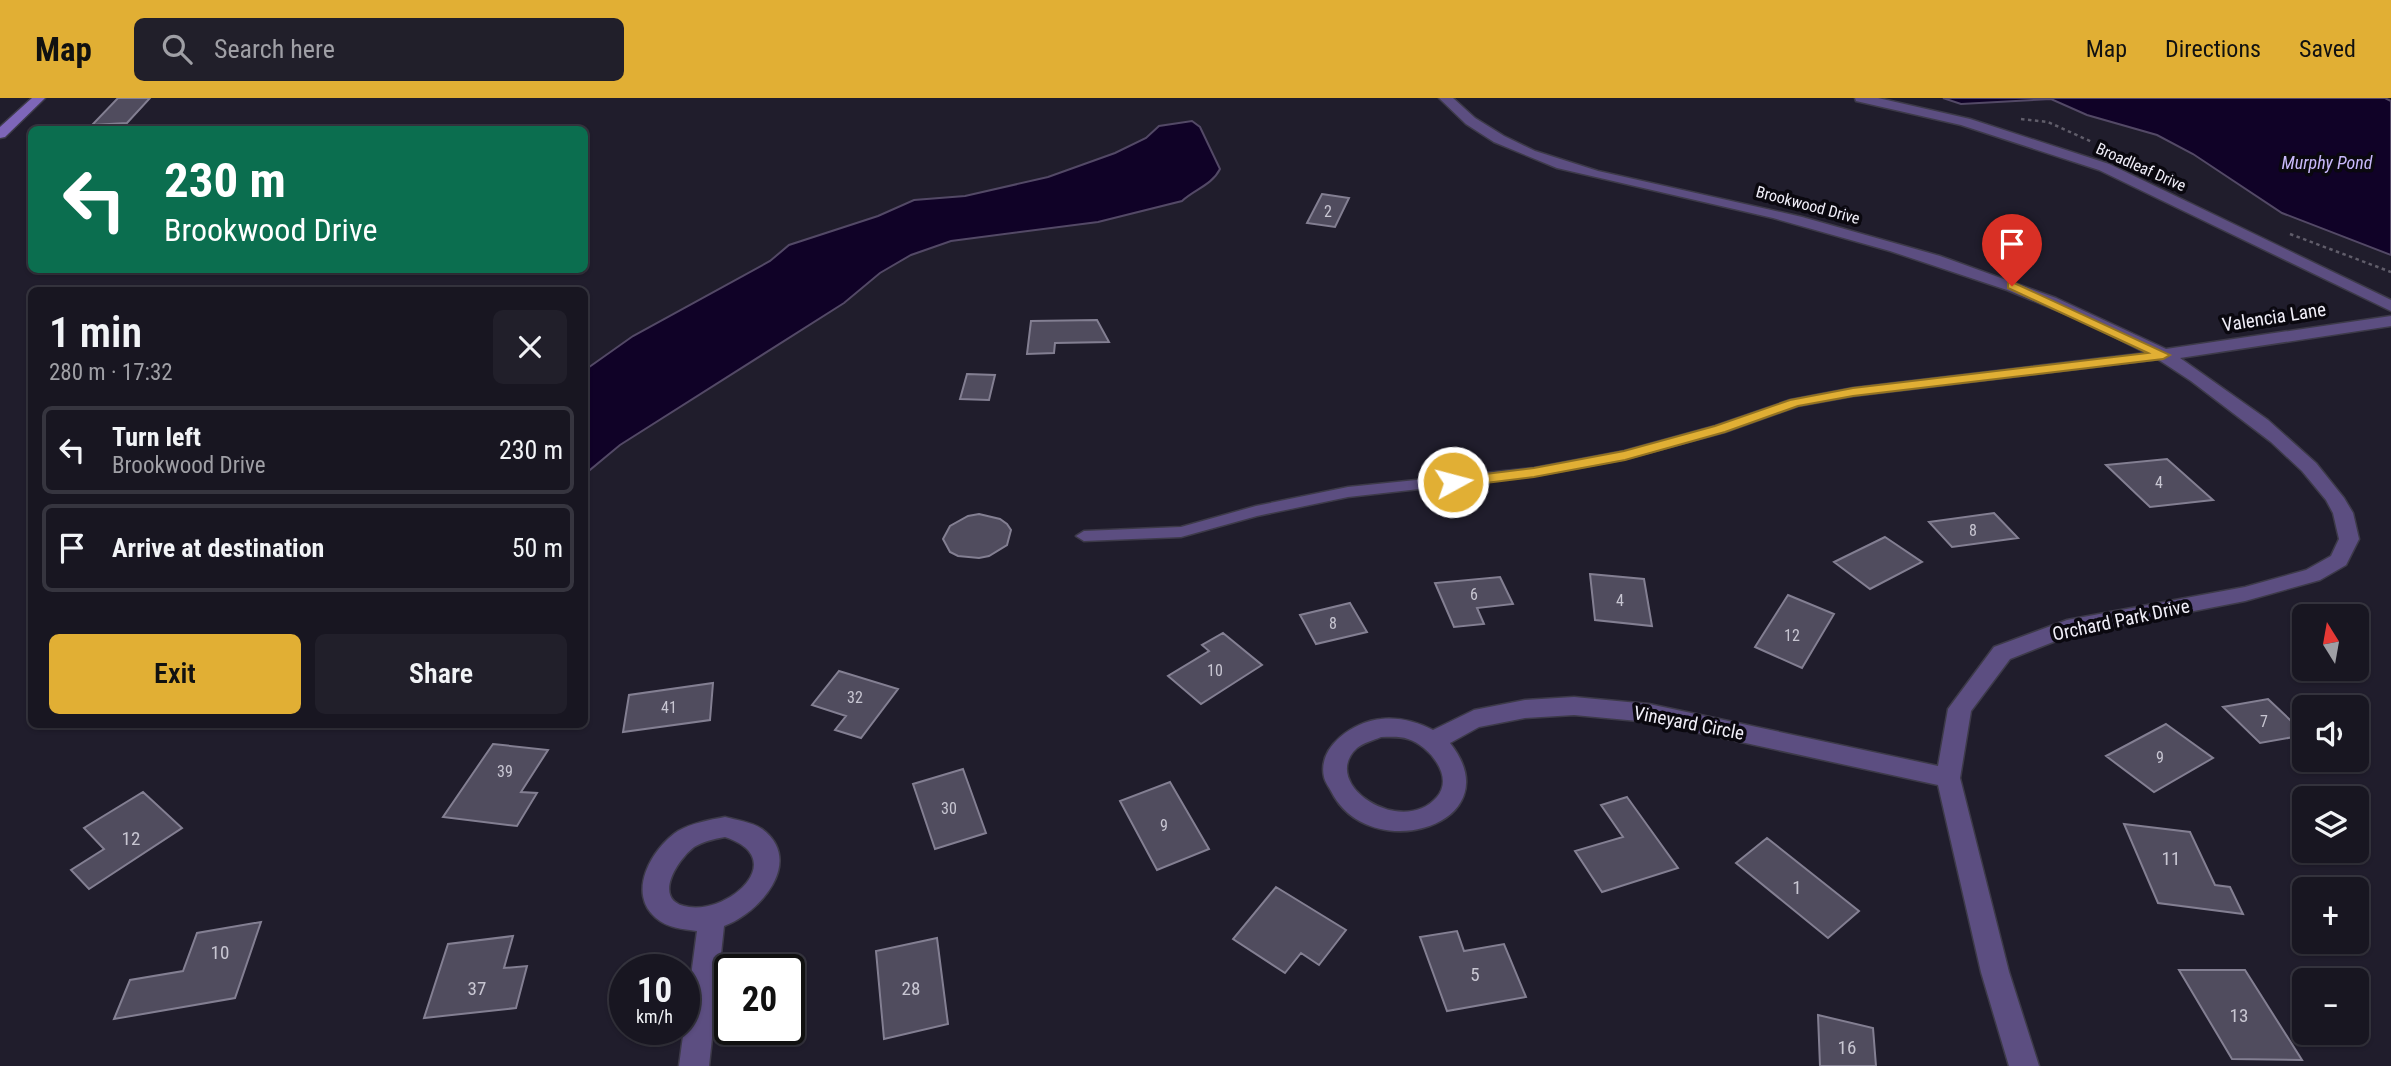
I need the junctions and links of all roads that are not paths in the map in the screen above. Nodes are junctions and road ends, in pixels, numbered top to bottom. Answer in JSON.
{"nodes":[{"id":1,"x":39,"y":98,"type":"edge"},
{"id":2,"x":1445,"y":98,"type":"edge"},
{"id":3,"x":1861,"y":98,"type":"edge"},
{"id":4,"x":0,"y":134,"type":"edge"},
{"id":5,"x":2391,"y":306,"type":"edge"},
{"id":6,"x":2391,"y":321,"type":"edge"},
{"id":7,"x":2163,"y":355,"type":"junction"},
{"id":8,"x":1084,"y":536,"type":"dead end"},
{"id":9,"x":1433,"y":741,"type":"junction"},
{"id":10,"x":1948,"y":778,"type":"junction"},
{"id":11,"x":712,"y":918,"type":"dead end"},
{"id":12,"x":694,"y":1066,"type":"edge"},
{"id":13,"x":2024,"y":1066,"type":"edge"}],
"edges":[{"from":1,"to":4,"type":"street"},
{"from":2,"to":7,"type":"street","name":"Brookwood Drive"},
{"from":3,"to":5,"type":"street","name":"Broadleaf Drive"},
{"from":6,"to":7,"type":"street","name":"Valencia Lane"},
{"from":7,"to":8,"type":"lane"},
{"from":7,"to":10,"type":"street","name":"Orchard Park Drive"},
{"from":9,"to":9,"type":"street"},
{"from":9,"to":10,"type":"street","name":"Vineyard Circle"},
{"from":10,"to":13,"type":"street","name":"Orchard Park Drive"},
{"from":11,"to":12,"type":"street"}]}
